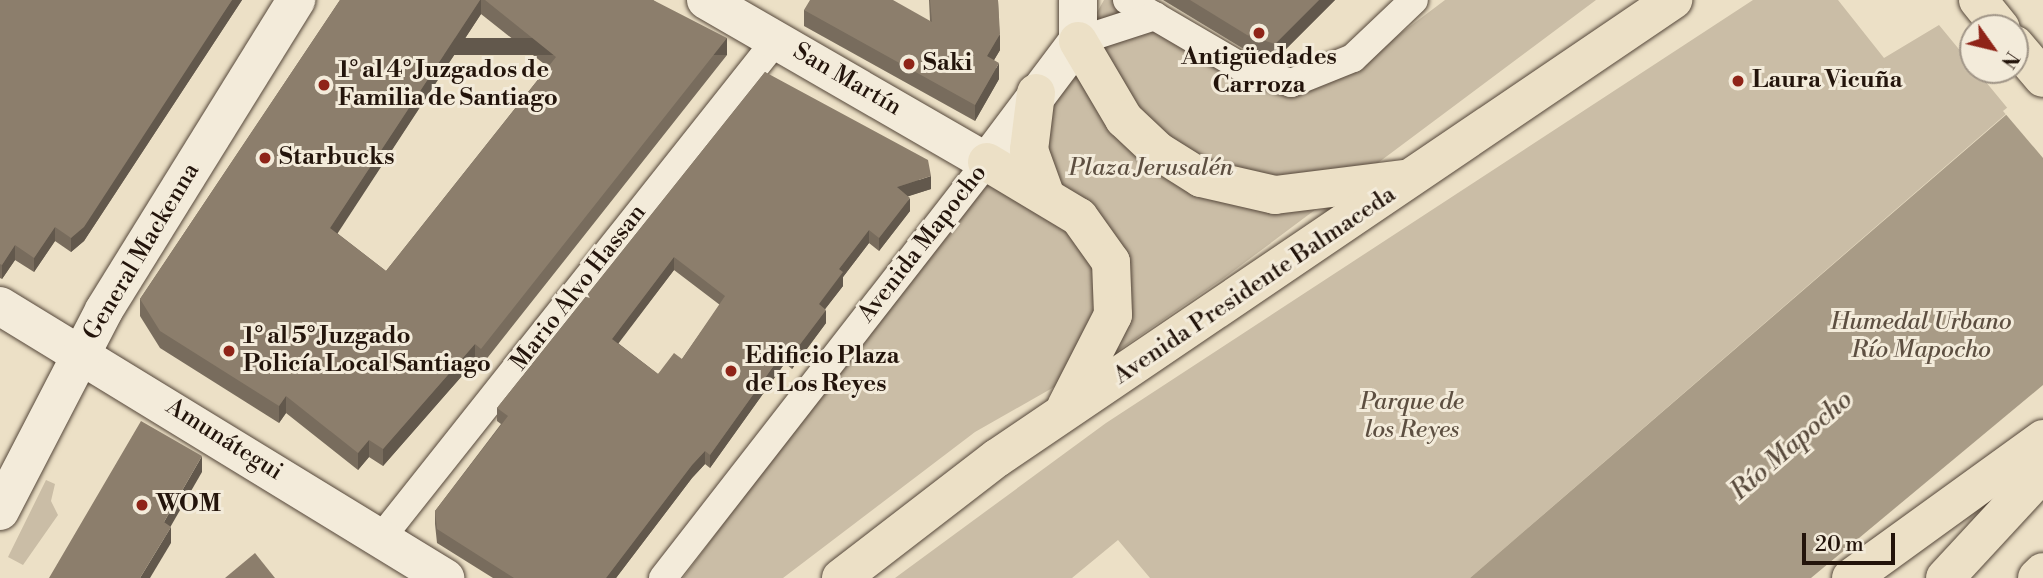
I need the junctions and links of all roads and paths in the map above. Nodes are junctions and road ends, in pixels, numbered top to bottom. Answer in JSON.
{"nodes":[{"id":1,"x":296,"y":0,"type":"edge"},
{"id":2,"x":706,"y":0,"type":"edge"},
{"id":3,"x":1078,"y":0,"type":"edge"},
{"id":4,"x":1127,"y":0,"type":"edge"},
{"id":5,"x":1414,"y":0,"type":"edge"},
{"id":6,"x":1673,"y":0,"type":"edge"},
{"id":7,"x":1978,"y":0,"type":"edge"},
{"id":8,"x":1990,"y":14,"type":"edge"},
{"id":9,"x":1155,"y":16,"type":"junction"},
{"id":10,"x":777,"y":39,"type":"junction"},
{"id":11,"x":1078,"y":41,"type":"junction"},
{"id":12,"x":2029,"y":62,"type":"edge"},
{"id":13,"x":2043,"y":78,"type":"edge"},
{"id":14,"x":1036,"y":93,"type":"junction"},
{"id":15,"x":987,"y":162,"type":"junction"},
{"id":16,"x":1423,"y":174,"type":"junction"},
{"id":17,"x":1045,"y":194,"type":"junction"},
{"id":18,"x":0,"y":306,"type":"edge"},
{"id":19,"x":82,"y":352,"type":"junction"},
{"id":20,"x":1061,"y":415,"type":"junction"},
{"id":21,"x":2043,"y":439,"type":"edge"},
{"id":22,"x":2043,"y":472,"type":"edge"},
{"id":23,"x":0,"y":511,"type":"edge"},
{"id":24,"x":381,"y":538,"type":"junction"},
{"id":25,"x":2043,"y":572,"type":"edge"},
{"id":26,"x":445,"y":578,"type":"edge"},
{"id":27,"x":663,"y":578,"type":"edge"},
{"id":28,"x":841,"y":578,"type":"edge"},
{"id":29,"x":1851,"y":578,"type":"edge"},
{"id":30,"x":1945,"y":578,"type":"edge"},
{"id":31,"x":2037,"y":578,"type":"edge"}],
"edges":[{"from":1,"to":19,"type":"main road","name":"General Mackenna"},
{"from":2,"to":10,"type":"main road","name":"San Martín"},
{"from":3,"to":11,"type":"main road"},
{"from":4,"to":9,"type":"street"},
{"from":5,"to":9,"type":"street"},
{"from":6,"to":16,"type":"main road","name":"Avenida Presidente Balmaceda"},
{"from":7,"to":8,"type":"main road"},
{"from":9,"to":11,"type":"street"},
{"from":10,"to":15,"type":"main road","name":"San Martín"},
{"from":10,"to":24,"type":"street","name":"Mario Alvo Hassan"},
{"from":11,"to":14,"type":"main road","name":"Avenida Mapocho"},
{"from":11,"to":16,"type":"main road"},
{"from":12,"to":13,"type":"main road"},
{"from":14,"to":15,"type":"main road","name":"Avenida Mapocho"},
{"from":14,"to":17,"type":"main road"},
{"from":15,"to":17,"type":"main road"},
{"from":15,"to":27,"type":"street","name":"Avenida Mapocho"},
{"from":16,"to":20,"type":"main road","name":"Avenida Presidente Balmaceda"},
{"from":17,"to":20,"type":"main road"},
{"from":18,"to":19,"type":"main road","name":"Amunátegui"},
{"from":19,"to":23,"type":"main road","name":"General Mackenna"},
{"from":19,"to":24,"type":"main road","name":"Amunátegui"},
{"from":20,"to":28,"type":"main road","name":"Avenida Presidente Balmaceda"},
{"from":21,"to":29,"type":"main road"},
{"from":22,"to":30,"type":"main road"},
{"from":24,"to":26,"type":"main road","name":"Amunátegui"},
{"from":25,"to":31,"type":"main road"}]}
